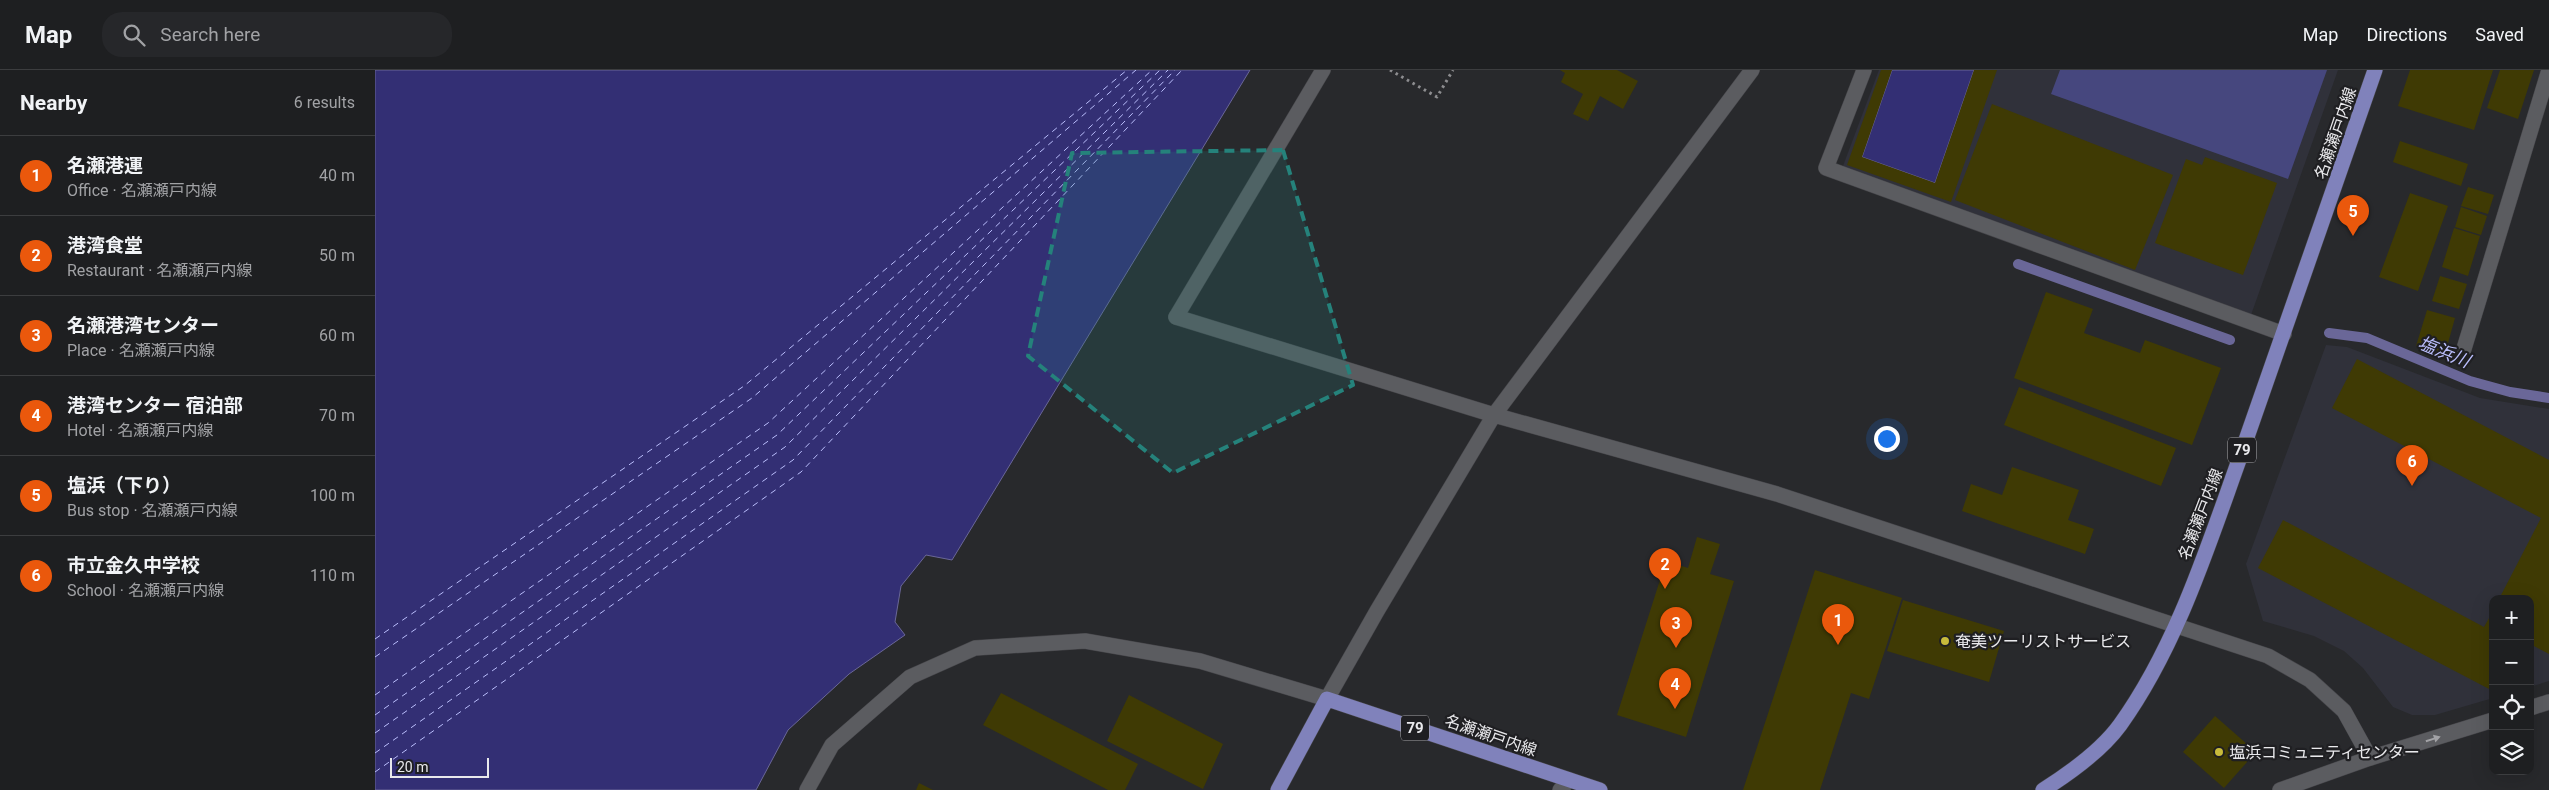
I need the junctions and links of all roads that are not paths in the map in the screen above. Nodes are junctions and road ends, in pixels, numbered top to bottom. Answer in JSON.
{"nodes":[{"id":1,"x":1323,"y":70,"type":"edge"},
{"id":2,"x":1752,"y":70,"type":"edge"},
{"id":3,"x":2375,"y":70,"type":"edge"},
{"id":4,"x":2549,"y":70,"type":"edge"},
{"id":5,"x":1862,"y":72,"type":"edge"},
{"id":6,"x":2284,"y":334,"type":"junction"},
{"id":7,"x":2463,"y":352,"type":"dead end"},
{"id":8,"x":1494,"y":415,"type":"junction"},
{"id":9,"x":2175,"y":625,"type":"junction"},
{"id":10,"x":1327,"y":698,"type":"junction"},
{"id":11,"x":2549,"y":702,"type":"edge"},
{"id":12,"x":2534,"y":707,"type":"edge"},
{"id":13,"x":2489,"y":721,"type":"edge"},
{"id":14,"x":2370,"y":758,"type":"junction"},
{"id":15,"x":1565,"y":785,"type":"edge"},
{"id":16,"x":807,"y":790,"type":"edge"},
{"id":17,"x":1279,"y":790,"type":"edge"},
{"id":18,"x":1601,"y":790,"type":"edge"},
{"id":19,"x":2043,"y":790,"type":"edge"},
{"id":20,"x":2280,"y":790,"type":"edge"}],
"edges":[{"from":1,"to":8,"type":"street"},
{"from":2,"to":8,"type":"street"},
{"from":3,"to":6,"type":"main road","name":"名瀬瀬戸内線","number":"79"},
{"from":4,"to":7,"type":"street"},
{"from":5,"to":6,"type":"street"},
{"from":6,"to":9,"type":"main road","name":"名瀬瀬戸内線","number":"79"},
{"from":8,"to":9,"type":"street"},
{"from":8,"to":10,"type":"street"},
{"from":9,"to":14,"type":"street"},
{"from":9,"to":19,"type":"main road","name":"名瀬瀬戸内線","number":"79"},
{"from":10,"to":15,"type":"main road","name":"名瀬瀬戸内線","number":"79"},
{"from":10,"to":16,"type":"street"},
{"from":10,"to":17,"type":"main road"},
{"from":11,"to":12,"type":"street"},
{"from":14,"to":13,"type":"street","one_way":true},
{"from":14,"to":20,"type":"street"},
{"from":15,"to":18,"type":"main road","name":"名瀬瀬戸内線","number":"79"}]}
